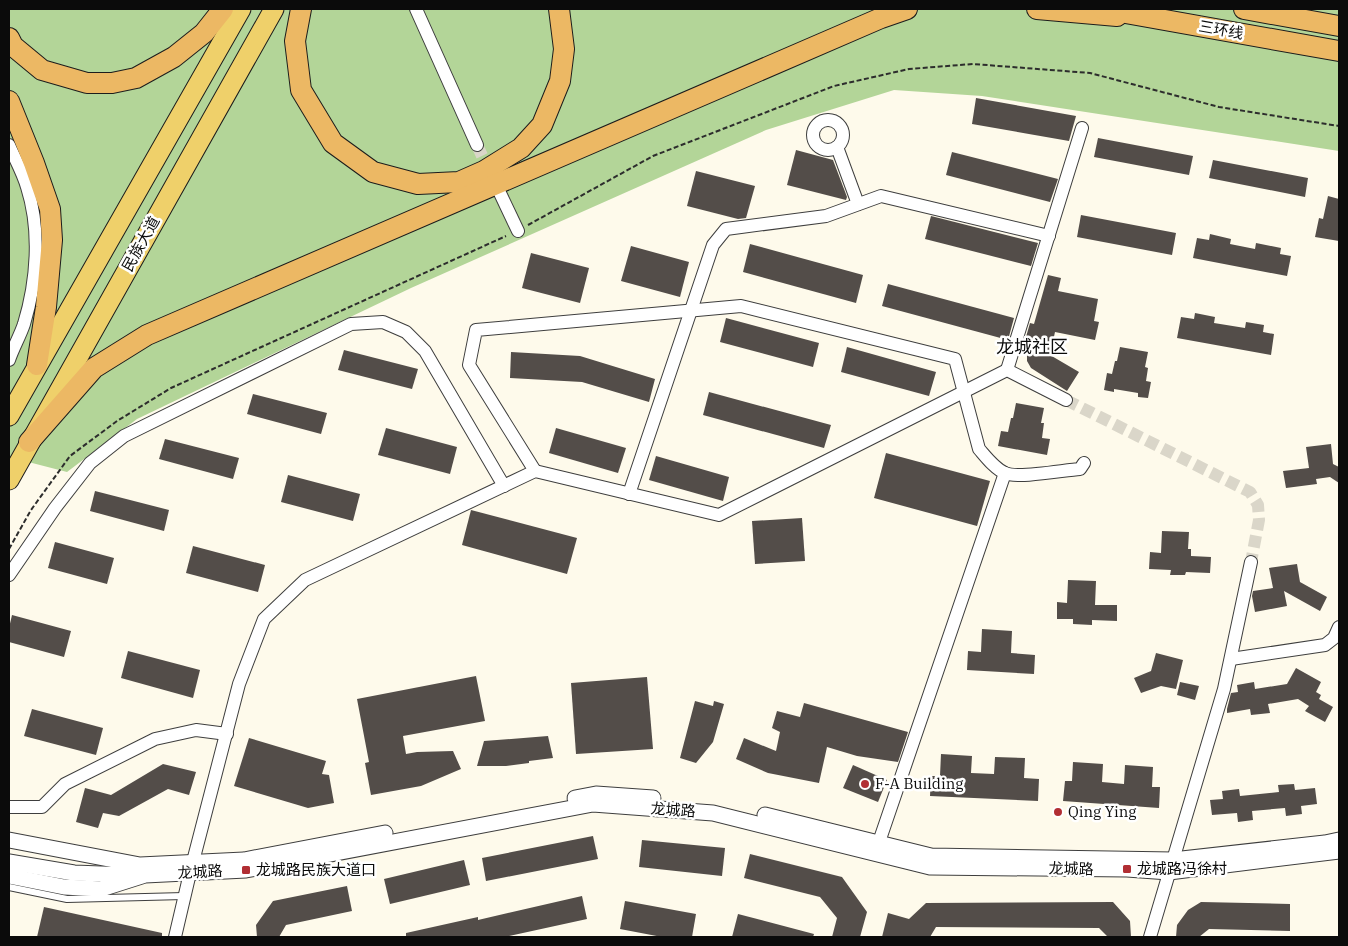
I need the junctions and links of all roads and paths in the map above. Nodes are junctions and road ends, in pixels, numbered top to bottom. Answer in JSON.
{"nodes":[{"id":1,"x":223,"y":9,"type":"edge"},
{"id":2,"x":241,"y":9,"type":"edge"},
{"id":3,"x":274,"y":9,"type":"edge"},
{"id":4,"x":301,"y":9,"type":"edge"},
{"id":5,"x":416,"y":9,"type":"edge"},
{"id":6,"x":560,"y":9,"type":"edge"},
{"id":7,"x":907,"y":9,"type":"edge"},
{"id":8,"x":1036,"y":9,"type":"edge"},
{"id":9,"x":1104,"y":9,"type":"edge"},
{"id":10,"x":1244,"y":9,"type":"edge"},
{"id":11,"x":1264,"y":9,"type":"edge"},
{"id":12,"x":1299,"y":19,"type":"junction"},
{"id":13,"x":1163,"y":20,"type":"junction"},
{"id":14,"x":1339,"y":26,"type":"edge"},
{"id":15,"x":9,"y":38,"type":"edge"},
{"id":16,"x":1339,"y":51,"type":"edge"},
{"id":17,"x":9,"y":102,"type":"edge"},
{"id":18,"x":1339,"y":126,"type":"edge"},
{"id":19,"x":1082,"y":128,"type":"dead end"},
{"id":20,"x":9,"y":145,"type":"edge"},
{"id":21,"x":477,"y":145,"type":"tunnel mouth"},
{"id":22,"x":837,"y":147,"type":"dead end"},
{"id":23,"x":499,"y":191,"type":"dead end"},
{"id":24,"x":858,"y":204,"type":"junction"},
{"id":25,"x":518,"y":231,"type":"junction"},
{"id":26,"x":1049,"y":236,"type":"junction"},
{"id":27,"x":691,"y":310,"type":"junction"},
{"id":28,"x":9,"y":360,"type":"edge"},
{"id":29,"x":37,"y":365,"type":"junction"},
{"id":30,"x":1008,"y":370,"type":"junction"},
{"id":31,"x":965,"y":392,"type":"junction"},
{"id":32,"x":1066,"y":400,"type":"tunnel mouth"},
{"id":33,"x":9,"y":416,"type":"edge"},
{"id":34,"x":29,"y":442,"type":"junction"},
{"id":35,"x":1084,"y":463,"type":"dead end"},
{"id":36,"x":535,"y":471,"type":"junction"},
{"id":37,"x":1005,"y":474,"type":"junction"},
{"id":38,"x":9,"y":480,"type":"edge"},
{"id":39,"x":504,"y":486,"type":"junction"},
{"id":40,"x":629,"y":494,"type":"junction"},
{"id":41,"x":9,"y":549,"type":"edge"},
{"id":42,"x":1251,"y":562,"type":"tunnel mouth"},
{"id":43,"x":9,"y":575,"type":"edge"},
{"id":44,"x":1339,"y":627,"type":"edge"},
{"id":45,"x":1231,"y":659,"type":"junction"},
{"id":46,"x":227,"y":734,"type":"junction"},
{"id":47,"x":9,"y":807,"type":"edge"},
{"id":48,"x":9,"y":840,"type":"edge"},
{"id":49,"x":1339,"y":840,"type":"edge"},
{"id":50,"x":879,"y":842,"type":"junction"},
{"id":51,"x":1339,"y":851,"type":"edge"},
{"id":52,"x":9,"y":857,"type":"edge"},
{"id":53,"x":9,"y":862,"type":"edge"},
{"id":54,"x":38,"y":865,"type":"junction"},
{"id":55,"x":1171,"y":866,"type":"junction"},
{"id":56,"x":191,"y":867,"type":"junction"},
{"id":57,"x":142,"y":870,"type":"junction"},
{"id":58,"x":9,"y":876,"type":"edge"},
{"id":59,"x":9,"y":887,"type":"edge"},
{"id":60,"x":184,"y":896,"type":"junction"},
{"id":61,"x":175,"y":937,"type":"edge"},
{"id":62,"x":1150,"y":937,"type":"edge"}],
"edges":[{"from":1,"to":15,"type":"highway"},
{"from":2,"to":29,"type":"main road","name":"民族大道"},
{"from":3,"to":34,"type":"main road","name":"民族大道"},
{"from":4,"to":6,"type":"highway"},
{"from":5,"to":21,"type":"street"},
{"from":7,"to":34,"type":"highway"},
{"from":8,"to":13,"type":"highway"},
{"from":9,"to":13,"type":"highway","name":"三环线"},
{"from":10,"to":12,"type":"highway","name":"三环线"},
{"from":11,"to":12,"type":"highway"},
{"from":12,"to":14,"type":"highway","name":"三环线"},
{"from":13,"to":16,"type":"highway","name":"三环线"},
{"from":17,"to":29,"type":"highway"},
{"from":18,"to":25,"type":"path"},
{"from":19,"to":26,"type":"street"},
{"from":20,"to":28,"type":"street"},
{"from":22,"to":24,"type":"street"},
{"from":23,"to":25,"type":"street"},
{"from":24,"to":26,"type":"street"},
{"from":24,"to":27,"type":"street"},
{"from":25,"to":41,"type":"path"},
{"from":26,"to":30,"type":"street"},
{"from":27,"to":31,"type":"street"},
{"from":27,"to":36,"type":"street"},
{"from":27,"to":40,"type":"street"},
{"from":29,"to":33,"type":"main road","name":"民族大道"},
{"from":30,"to":31,"type":"street"},
{"from":30,"to":32,"type":"street"},
{"from":31,"to":37,"type":"street"},
{"from":31,"to":40,"type":"street"},
{"from":34,"to":38,"type":"main road","name":"民族大道"},
{"from":35,"to":37,"type":"street"},
{"from":36,"to":39,"type":"street"},
{"from":36,"to":40,"type":"street"},
{"from":37,"to":50,"type":"street"},
{"from":39,"to":43,"type":"street"},
{"from":39,"to":46,"type":"street"},
{"from":42,"to":45,"type":"street"},
{"from":44,"to":45,"type":"street"},
{"from":45,"to":55,"type":"street"},
{"from":46,"to":47,"type":"street"},
{"from":46,"to":56,"type":"street"},
{"from":48,"to":57,"type":"street","name":"龙城路"},
{"from":49,"to":55,"type":"street","name":"龙城路"},
{"from":50,"to":55,"type":"street","name":"龙城路"},
{"from":50,"to":56,"type":"street","name":"龙城路"},
{"from":51,"to":55,"type":"street","name":"龙城路"},
{"from":52,"to":54,"type":"street"},
{"from":53,"to":54,"type":"street"},
{"from":54,"to":57,"type":"street"},
{"from":55,"to":56,"type":"street","name":"龙城路"},
{"from":55,"to":62,"type":"street"},
{"from":56,"to":57,"type":"street","name":"龙城路"},
{"from":56,"to":60,"type":"street"},
{"from":57,"to":58,"type":"street","name":"龙城路"},
{"from":59,"to":60,"type":"lane"},
{"from":60,"to":61,"type":"street"}]}
